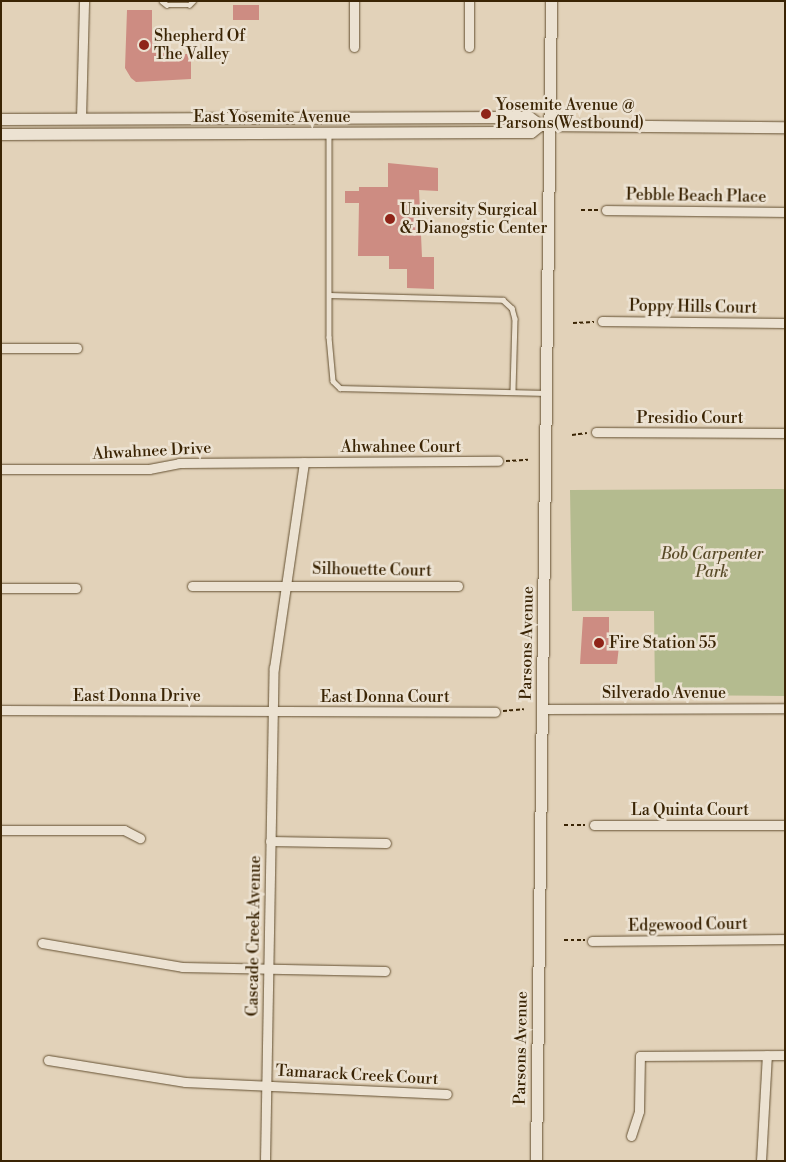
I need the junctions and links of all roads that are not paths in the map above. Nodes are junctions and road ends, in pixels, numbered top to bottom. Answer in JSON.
{"nodes":[{"id":1,"x":84,"y":1,"type":"edge"},
{"id":2,"x":162,"y":1,"type":"edge"},
{"id":3,"x":193,"y":1,"type":"edge"},
{"id":4,"x":354,"y":1,"type":"edge"},
{"id":5,"x":470,"y":1,"type":"edge"},
{"id":6,"x":551,"y":1,"type":"edge"},
{"id":7,"x":354,"y":48,"type":"dead end"},
{"id":8,"x":469,"y":48,"type":"dead end"},
{"id":9,"x":82,"y":118,"type":"junction"},
{"id":10,"x":1,"y":120,"type":"edge"},
{"id":11,"x":545,"y":125,"type":"junction"},
{"id":12,"x":785,"y":127,"type":"edge"},
{"id":13,"x":329,"y":133,"type":"junction"},
{"id":14,"x":6,"y":134,"type":"edge"},
{"id":15,"x":606,"y":210,"type":"road end"},
{"id":16,"x":785,"y":212,"type":"edge"},
{"id":17,"x":329,"y":294,"type":"junction"},
{"id":18,"x":602,"y":321,"type":"road end"},
{"id":19,"x":785,"y":323,"type":"edge"},
{"id":20,"x":1,"y":348,"type":"edge"},
{"id":21,"x":77,"y":348,"type":"dead end"},
{"id":22,"x":514,"y":392,"type":"junction"},
{"id":23,"x":547,"y":393,"type":"junction"},
{"id":24,"x":596,"y":432,"type":"road end"},
{"id":25,"x":785,"y":433,"type":"edge"},
{"id":26,"x":498,"y":461,"type":"road end"},
{"id":27,"x":304,"y":462,"type":"junction"},
{"id":28,"x":1,"y":469,"type":"edge"},
{"id":29,"x":286,"y":584,"type":"junction"},
{"id":30,"x":192,"y":586,"type":"dead end"},
{"id":31,"x":458,"y":586,"type":"dead end"},
{"id":32,"x":1,"y":588,"type":"edge"},
{"id":33,"x":76,"y":588,"type":"dead end"},
{"id":34,"x":785,"y":708,"type":"edge"},
{"id":35,"x":542,"y":709,"type":"junction"},
{"id":36,"x":1,"y":710,"type":"edge"},
{"id":37,"x":274,"y":711,"type":"junction"},
{"id":38,"x":496,"y":712,"type":"road end"},
{"id":39,"x":594,"y":825,"type":"road end"},
{"id":40,"x":785,"y":826,"type":"edge"},
{"id":41,"x":1,"y":830,"type":"edge"},
{"id":42,"x":140,"y":838,"type":"dead end"},
{"id":43,"x":270,"y":841,"type":"junction"},
{"id":44,"x":386,"y":843,"type":"dead end"},
{"id":45,"x":785,"y":939,"type":"edge"},
{"id":46,"x":592,"y":941,"type":"road end"},
{"id":47,"x":42,"y":943,"type":"dead end"},
{"id":48,"x":267,"y":969,"type":"junction"},
{"id":49,"x":384,"y":970,"type":"dead end"},
{"id":50,"x":767,"y":1055,"type":"junction"},
{"id":51,"x":785,"y":1055,"type":"edge"},
{"id":52,"x":48,"y":1060,"type":"dead end"},
{"id":53,"x":266,"y":1085,"type":"junction"},
{"id":54,"x":447,"y":1094,"type":"dead end"},
{"id":55,"x":631,"y":1136,"type":"dead end"},
{"id":56,"x":264,"y":1161,"type":"edge"},
{"id":57,"x":536,"y":1161,"type":"edge"},
{"id":58,"x":761,"y":1161,"type":"edge"}],
"edges":[{"from":1,"to":9,"type":"street"},
{"from":2,"to":3,"type":"lane"},
{"from":4,"to":7,"type":"street"},
{"from":5,"to":8,"type":"street"},
{"from":6,"to":11,"type":"main road","name":"Parsons Avenue"},
{"from":9,"to":10,"type":"main road","name":"East Yosemite Avenue"},
{"from":9,"to":11,"type":"main road","name":"East Yosemite Avenue"},
{"from":9,"to":14,"type":"main road"},
{"from":11,"to":12,"type":"main road","name":"East Yosemite Avenue"},
{"from":11,"to":13,"type":"main road","name":"East Yosemite Avenue"},
{"from":11,"to":23,"type":"main road","name":"Parsons Avenue"},
{"from":13,"to":14,"type":"main road","name":"East Yosemite Avenue"},
{"from":13,"to":17,"type":"lane"},
{"from":15,"to":16,"type":"street","name":"Pebble Beach Place"},
{"from":17,"to":22,"type":"lane"},
{"from":17,"to":22,"type":"lane"},
{"from":18,"to":19,"type":"street","name":"Poppy Hills Court"},
{"from":20,"to":21,"type":"street"},
{"from":22,"to":23,"type":"lane"},
{"from":23,"to":35,"type":"main road","name":"Parsons Avenue"},
{"from":24,"to":25,"type":"street","name":"Presidio Court"},
{"from":26,"to":27,"type":"street","name":"Ahwahnee Court"},
{"from":27,"to":28,"type":"street","name":"Ahwahnee Drive"},
{"from":27,"to":29,"type":"street","name":"Cascade Creek Avenue"},
{"from":29,"to":30,"type":"street","name":"Silhouette Court"},
{"from":29,"to":31,"type":"street","name":"Silhouette Court"},
{"from":29,"to":37,"type":"street","name":"Cascade Creek Avenue"},
{"from":32,"to":33,"type":"street"},
{"from":34,"to":35,"type":"street","name":"Silverado Avenue"},
{"from":35,"to":57,"type":"main road","name":"Parsons Avenue"},
{"from":36,"to":37,"type":"street","name":"East Donna Drive"},
{"from":37,"to":38,"type":"street","name":"East Donna Court"},
{"from":37,"to":43,"type":"street","name":"Cascade Creek Avenue"},
{"from":39,"to":40,"type":"street","name":"La Quinta Court"},
{"from":41,"to":42,"type":"street"},
{"from":43,"to":44,"type":"street"},
{"from":43,"to":48,"type":"street","name":"Cascade Creek Avenue"},
{"from":45,"to":46,"type":"street","name":"Edgewood Court"},
{"from":47,"to":48,"type":"street"},
{"from":48,"to":49,"type":"street"},
{"from":48,"to":53,"type":"street","name":"Cascade Creek Avenue"},
{"from":50,"to":51,"type":"street"},
{"from":50,"to":55,"type":"street"},
{"from":50,"to":58,"type":"street"},
{"from":52,"to":53,"type":"street","name":"Tamarack Creek Court"},
{"from":53,"to":54,"type":"street","name":"Tamarack Creek Court"},
{"from":53,"to":56,"type":"street","name":"Cascade Creek Avenue"}]}
